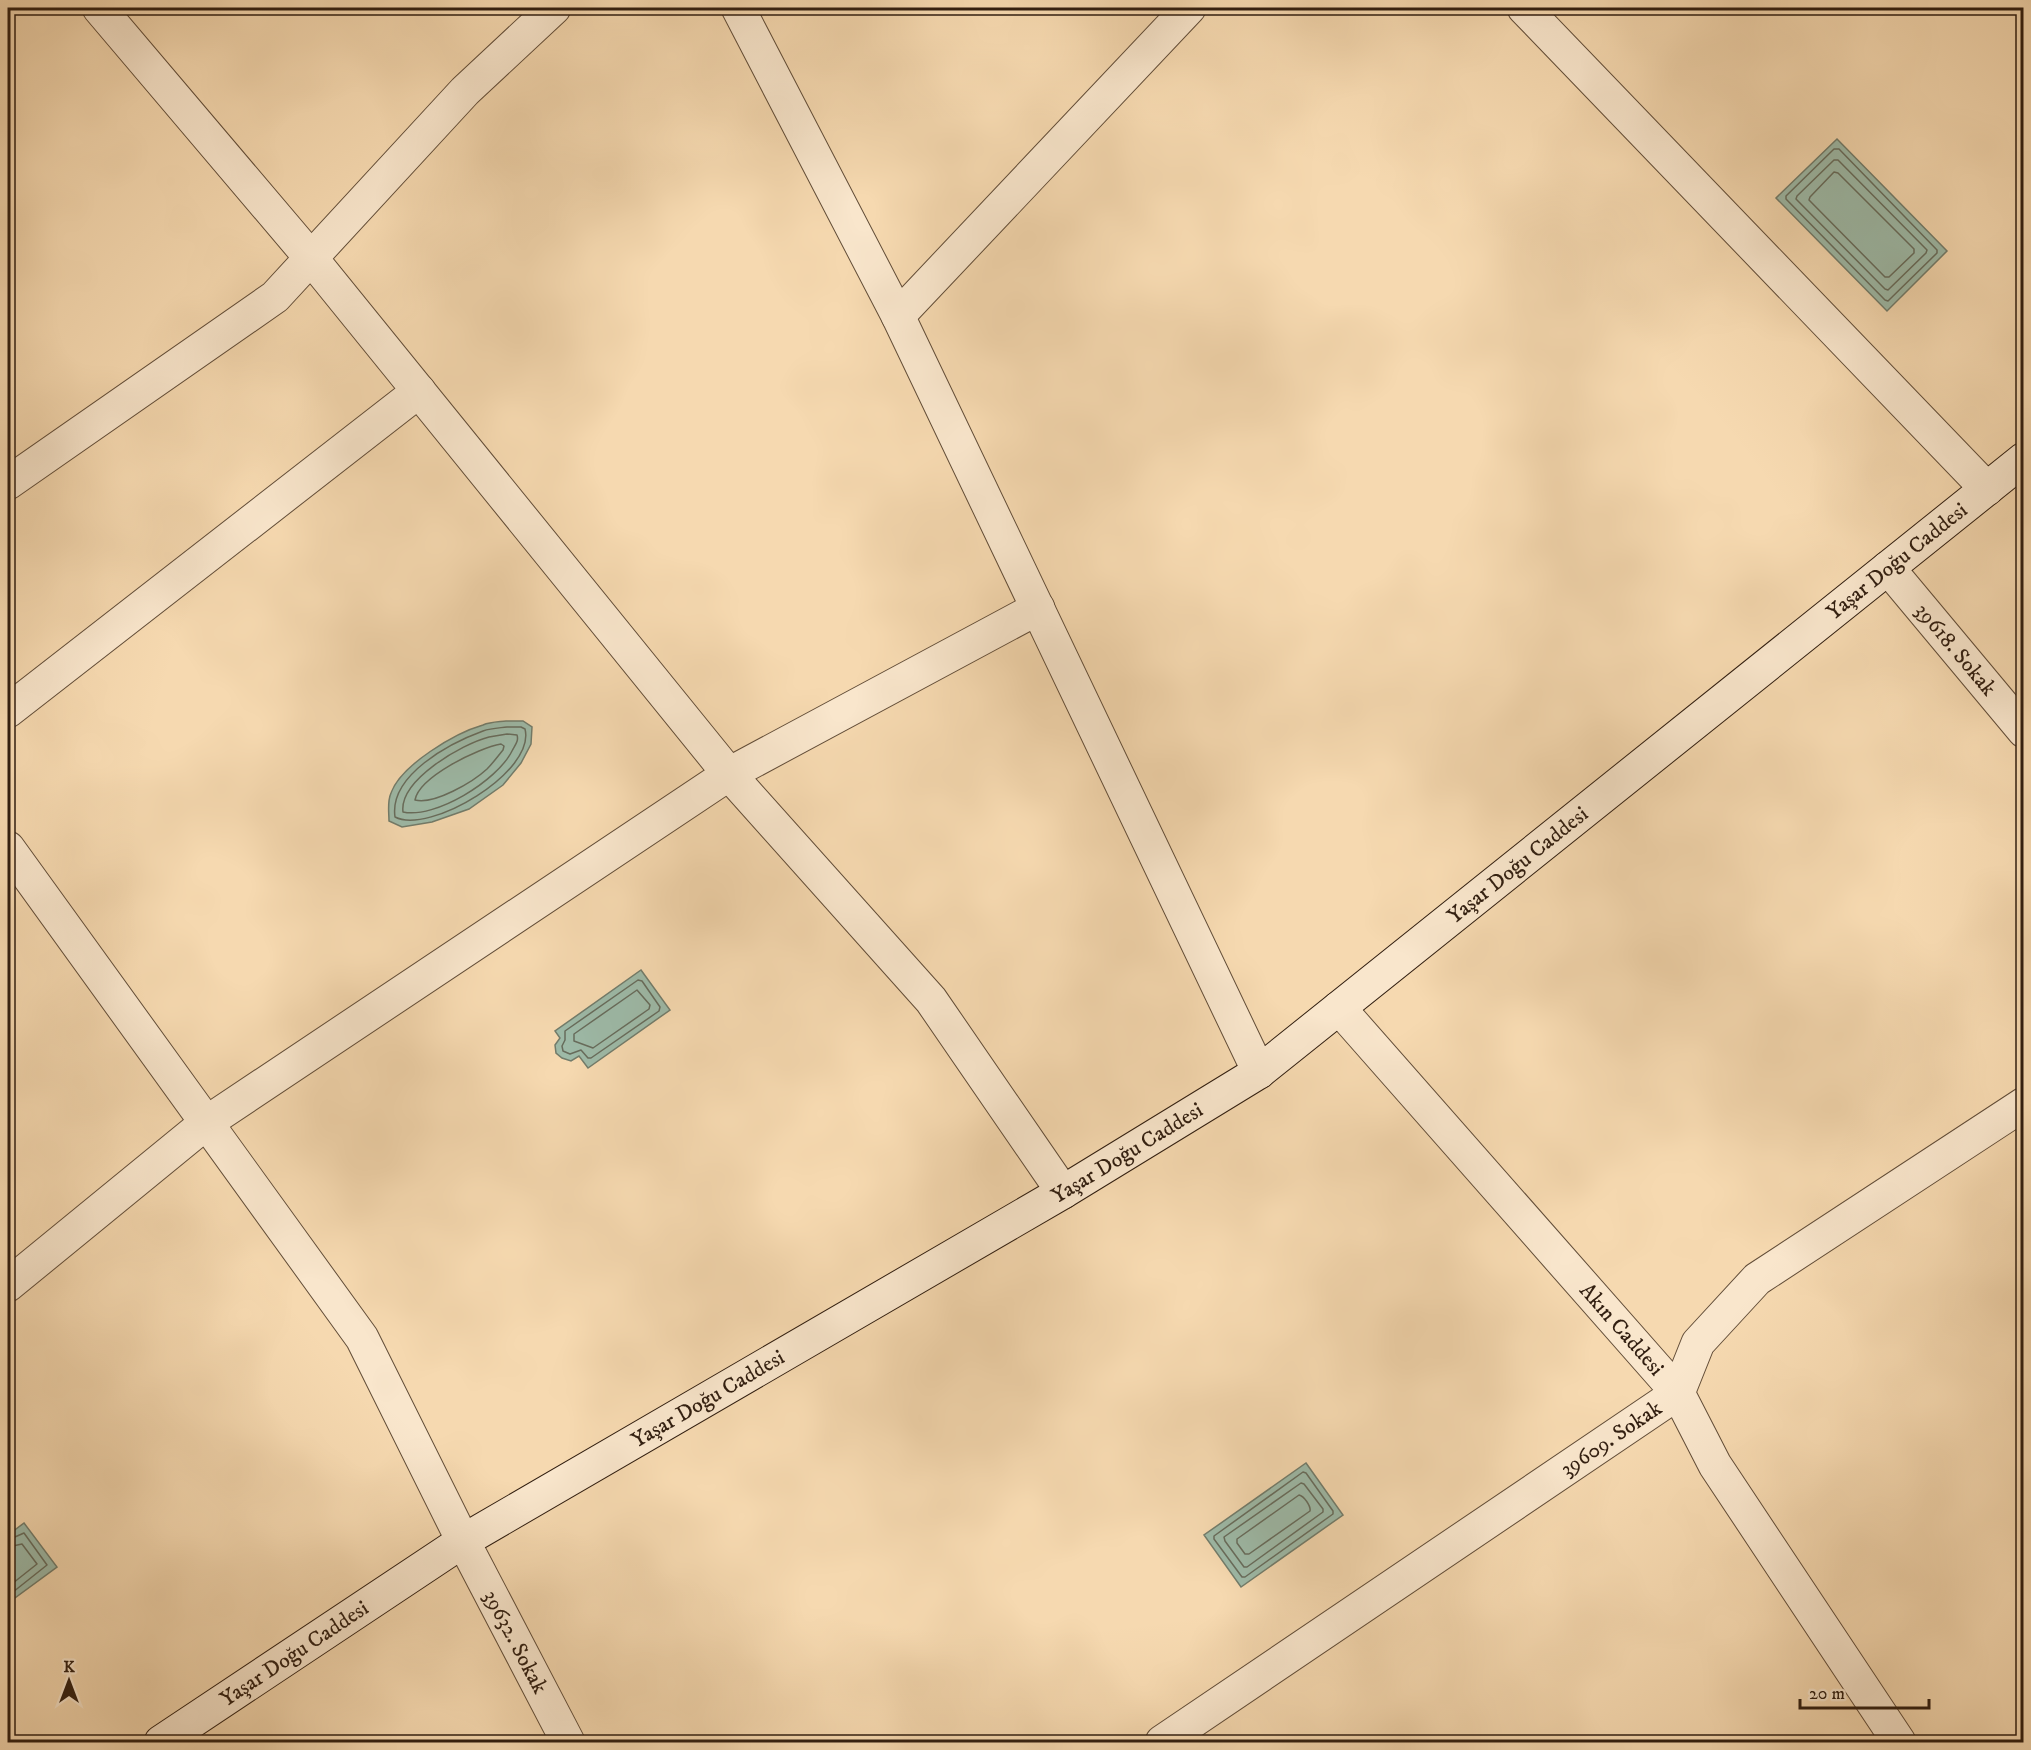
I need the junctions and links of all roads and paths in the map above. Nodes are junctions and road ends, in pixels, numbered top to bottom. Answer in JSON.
{"nodes":[{"id":1,"x":99,"y":8,"type":"edge"},
{"id":2,"x":554,"y":8,"type":"edge"},
{"id":3,"x":738,"y":8,"type":"edge"},
{"id":4,"x":1189,"y":8,"type":"edge"},
{"id":5,"x":1524,"y":8,"type":"edge"},
{"id":6,"x":311,"y":258,"type":"junction"},
{"id":7,"x":898,"y":316,"type":"junction"},
{"id":8,"x":419,"y":391,"type":"junction"},
{"id":9,"x":2024,"y":459,"type":"edge"},
{"id":10,"x":8,"y":483,"type":"edge"},
{"id":11,"x":1987,"y":489,"type":"junction"},
{"id":12,"x":1888,"y":568,"type":"junction"},
{"id":13,"x":1038,"y":608,"type":"junction"},
{"id":14,"x":8,"y":711,"type":"edge"},
{"id":15,"x":2024,"y":731,"type":"edge"},
{"id":16,"x":729,"y":774,"type":"junction"},
{"id":17,"x":8,"y":848,"type":"edge"},
{"id":18,"x":1340,"y":1008,"type":"junction"},
{"id":19,"x":1259,"y":1072,"type":"junction"},
{"id":20,"x":2024,"y":1104,"type":"edge"},
{"id":21,"x":206,"y":1123,"type":"junction"},
{"id":22,"x":1063,"y":1192,"type":"junction"},
{"id":23,"x":8,"y":1285,"type":"edge"},
{"id":24,"x":1678,"y":1393,"type":"junction"},
{"id":25,"x":464,"y":1541,"type":"junction"},
{"id":26,"x":161,"y":1743,"type":"edge"},
{"id":27,"x":568,"y":1743,"type":"edge"},
{"id":28,"x":1162,"y":1743,"type":"edge"},
{"id":29,"x":1899,"y":1743,"type":"edge"}],
"edges":[{"from":1,"to":6,"type":"street"},
{"from":2,"to":6,"type":"street"},
{"from":3,"to":7,"type":"street"},
{"from":4,"to":7,"type":"street"},
{"from":5,"to":11,"type":"street"},
{"from":6,"to":8,"type":"street"},
{"from":6,"to":10,"type":"street"},
{"from":7,"to":13,"type":"street"},
{"from":8,"to":14,"type":"street"},
{"from":8,"to":16,"type":"street"},
{"from":9,"to":11,"type":"street","name":"Yaşar Doğu Caddesi"},
{"from":11,"to":12,"type":"street","name":"Yaşar Doğu Caddesi"},
{"from":12,"to":15,"type":"street","name":"39618. Sokak"},
{"from":12,"to":18,"type":"street","name":"Yaşar Doğu Caddesi"},
{"from":13,"to":16,"type":"street"},
{"from":13,"to":19,"type":"street"},
{"from":16,"to":21,"type":"street"},
{"from":16,"to":22,"type":"street"},
{"from":17,"to":21,"type":"street","name":"39632. Sokak"},
{"from":18,"to":19,"type":"street","name":"Yaşar Doğu Caddesi"},
{"from":18,"to":24,"type":"street","name":"Akın Caddesi"},
{"from":19,"to":22,"type":"street","name":"Yaşar Doğu Caddesi"},
{"from":20,"to":24,"type":"street","name":"39609. Sokak"},
{"from":21,"to":23,"type":"street"},
{"from":21,"to":25,"type":"street","name":"39632. Sokak"},
{"from":22,"to":25,"type":"street","name":"Yaşar Doğu Caddesi"},
{"from":24,"to":28,"type":"street","name":"39609. Sokak"},
{"from":24,"to":29,"type":"street","name":"Akın Caddesi"},
{"from":25,"to":26,"type":"street","name":"Yaşar Doğu Caddesi"},
{"from":25,"to":27,"type":"street","name":"39632. Sokak"}]}
